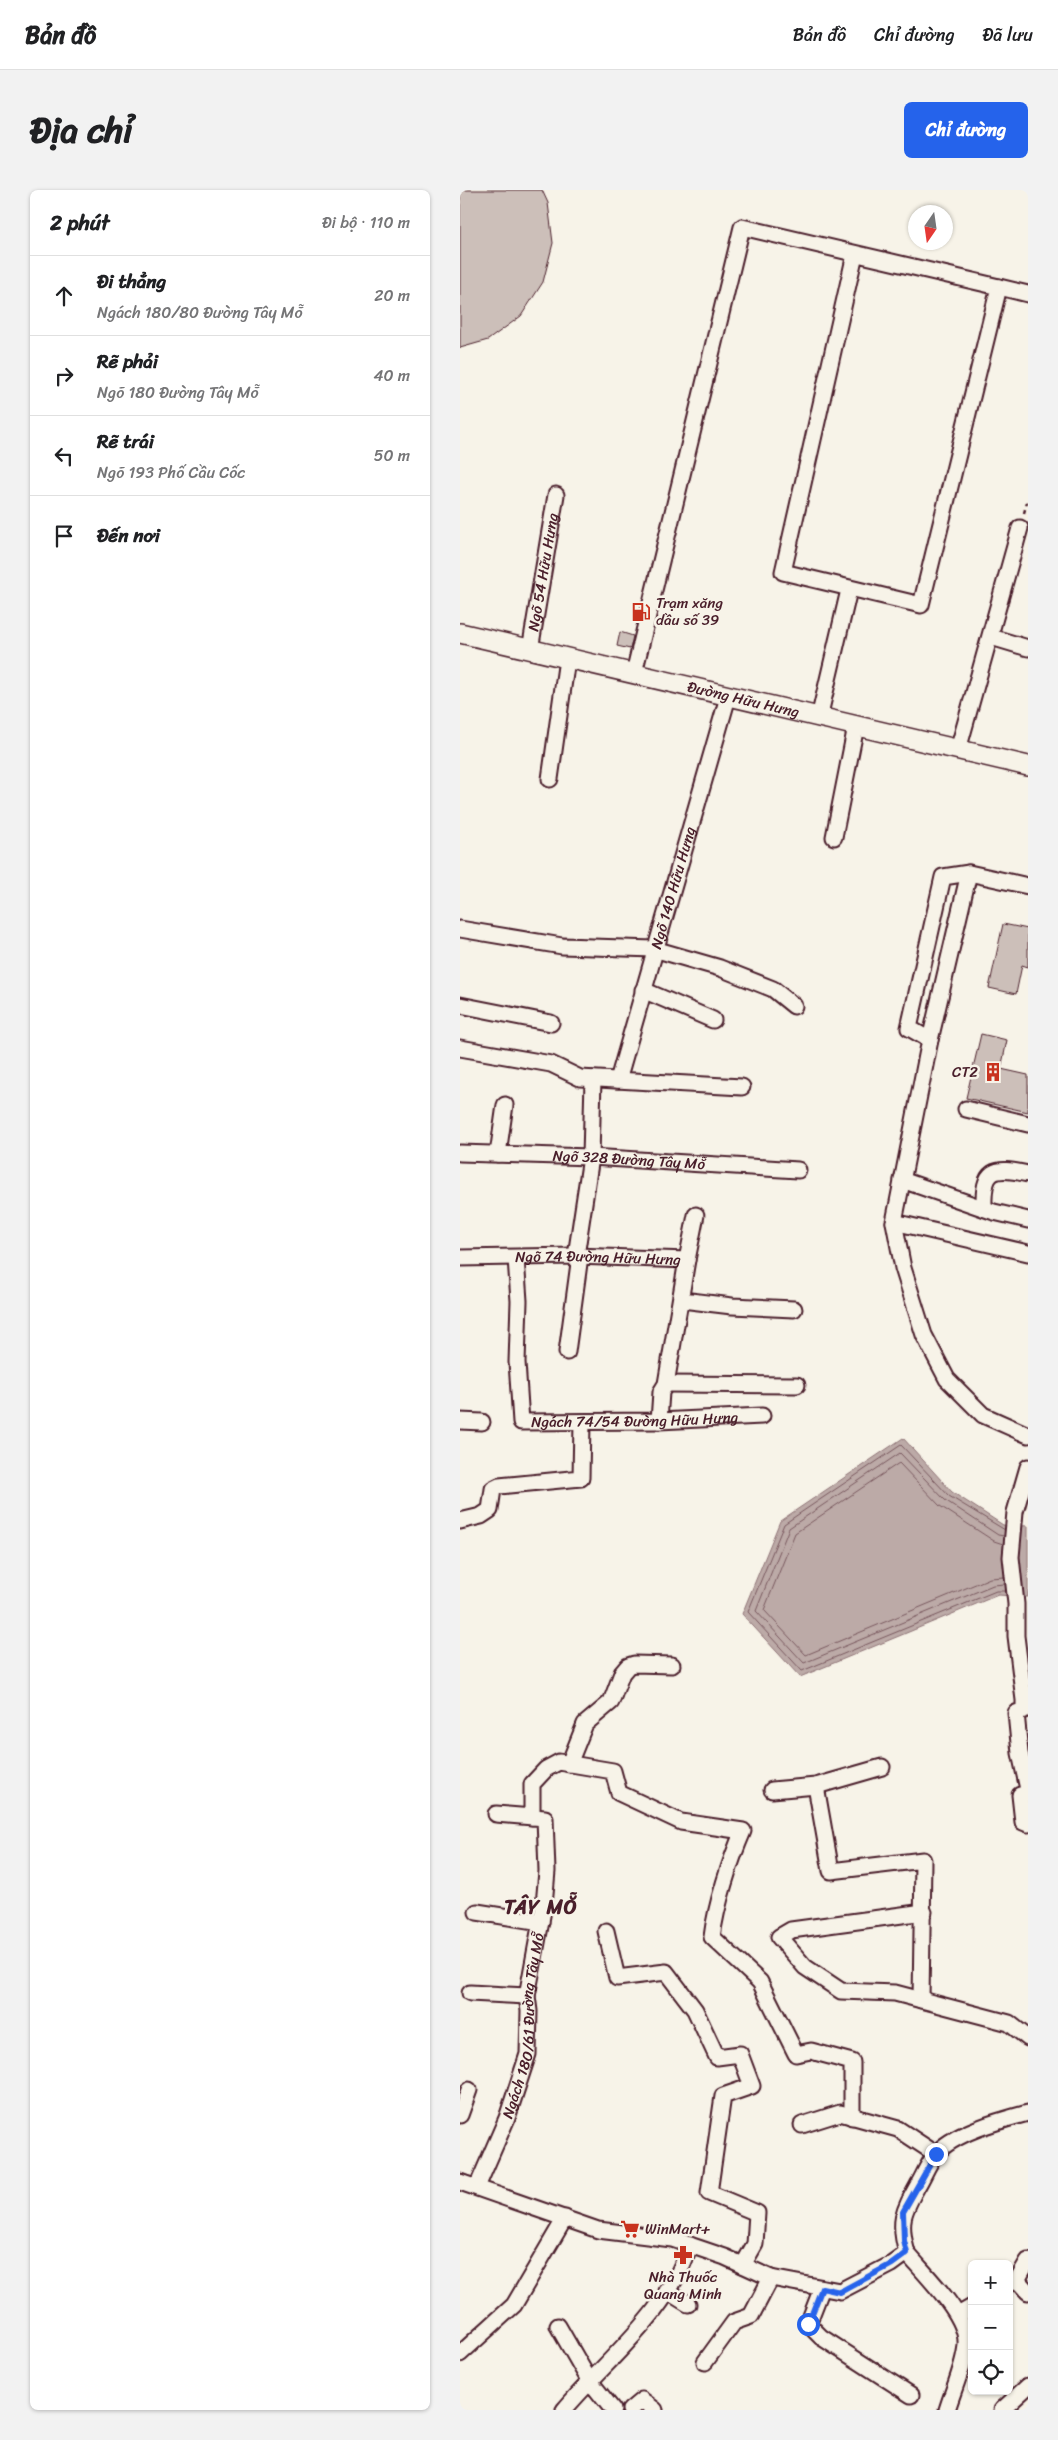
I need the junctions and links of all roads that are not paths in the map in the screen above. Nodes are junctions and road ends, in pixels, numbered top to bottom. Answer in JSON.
{"nodes":[{"id":1,"x":856,"y":254,"type":"junction"},
{"id":2,"x":999,"y":287,"type":"junction"},
{"id":3,"x":1028,"y":294,"type":"edge"},
{"id":4,"x":556,"y":495,"type":"dead end"},
{"id":5,"x":1020,"y":528,"type":"dead end"},
{"id":6,"x":849,"y":590,"type":"junction"},
{"id":7,"x":460,"y":633,"type":"edge"},
{"id":8,"x":991,"y":637,"type":"junction"},
{"id":9,"x":1028,"y":648,"type":"edge"},
{"id":10,"x":530,"y":650,"type":"junction"},
{"id":11,"x":568,"y":659,"type":"junction"},
{"id":12,"x":634,"y":673,"type":"junction"},
{"id":13,"x":728,"y":696,"type":"junction"},
{"id":14,"x":819,"y":718,"type":"junction"},
{"id":15,"x":856,"y":726,"type":"junction"},
{"id":16,"x":958,"y":750,"type":"junction"},
{"id":17,"x":1028,"y":766,"type":"edge"},
{"id":18,"x":550,"y":779,"type":"dead end"},
{"id":19,"x":834,"y":837,"type":"dead end"},
{"id":20,"x":970,"y":873,"type":"junction"},
{"id":21,"x":1028,"y":886,"type":"edge"},
{"id":22,"x":460,"y":929,"type":"edge"},
{"id":23,"x":654,"y":949,"type":"junction"},
{"id":24,"x":921,"y":970,"type":"junction"},
{"id":25,"x":945,"y":975,"type":"junction"},
{"id":26,"x":643,"y":990,"type":"junction"},
{"id":27,"x":460,"y":1005,"type":"edge"},
{"id":28,"x":794,"y":1006,"type":"dead end"},
{"id":29,"x":713,"y":1020,"type":"dead end"},
{"id":30,"x":551,"y":1023,"type":"dead end"},
{"id":31,"x":930,"y":1040,"type":"junction"},
{"id":32,"x":460,"y":1048,"type":"edge"},
{"id":33,"x":593,"y":1079,"type":"junction"},
{"id":34,"x":618,"y":1080,"type":"junction"},
{"id":35,"x":742,"y":1087,"type":"dead end"},
{"id":36,"x":505,"y":1105,"type":"dead end"},
{"id":37,"x":966,"y":1109,"type":"dead end"},
{"id":38,"x":1028,"y":1124,"type":"edge"},
{"id":39,"x":460,"y":1153,"type":"edge"},
{"id":40,"x":498,"y":1154,"type":"junction"},
{"id":41,"x":591,"y":1157,"type":"junction"},
{"id":42,"x":798,"y":1170,"type":"dead end"},
{"id":43,"x":1028,"y":1174,"type":"edge"},
{"id":44,"x":902,"y":1180,"type":"junction"},
{"id":45,"x":984,"y":1208,"type":"junction"},
{"id":46,"x":696,"y":1215,"type":"dead end"},
{"id":47,"x":1028,"y":1220,"type":"edge"},
{"id":48,"x":894,"y":1222,"type":"junction"},
{"id":49,"x":1028,"y":1252,"type":"edge"},
{"id":50,"x":578,"y":1256,"type":"junction"},
{"id":51,"x":460,"y":1258,"type":"edge"},
{"id":52,"x":516,"y":1258,"type":"junction"},
{"id":53,"x":688,"y":1260,"type":"junction"},
{"id":54,"x":682,"y":1300,"type":"junction"},
{"id":55,"x":794,"y":1309,"type":"dead end"},
{"id":56,"x":567,"y":1352,"type":"dead end"},
{"id":57,"x":666,"y":1384,"type":"junction"},
{"id":58,"x":797,"y":1385,"type":"dead end"},
{"id":59,"x":762,"y":1416,"type":"dead end"},
{"id":60,"x":460,"y":1421,"type":"edge"},
{"id":61,"x":659,"y":1421,"type":"junction"},
{"id":62,"x":482,"y":1422,"type":"dead end"},
{"id":63,"x":582,"y":1422,"type":"junction"},
{"id":64,"x":1028,"y":1435,"type":"edge"},
{"id":65,"x":1028,"y":1467,"type":"edge"},
{"id":66,"x":460,"y":1521,"type":"edge"},
{"id":67,"x":672,"y":1665,"type":"dead end"},
{"id":68,"x":1026,"y":1700,"type":"edge"},
{"id":69,"x":569,"y":1764,"type":"junction"},
{"id":70,"x":882,"y":1768,"type":"dead end"},
{"id":71,"x":816,"y":1786,"type":"junction"},
{"id":72,"x":1028,"y":1789,"type":"edge"},
{"id":73,"x":772,"y":1790,"type":"dead end"},
{"id":74,"x":1028,"y":1794,"type":"edge"},
{"id":75,"x":496,"y":1814,"type":"dead end"},
{"id":76,"x":532,"y":1817,"type":"junction"},
{"id":77,"x":1028,"y":1824,"type":"edge"},
{"id":78,"x":476,"y":1912,"type":"dead end"},
{"id":79,"x":924,"y":1912,"type":"junction"},
{"id":80,"x":541,"y":1922,"type":"junction"},
{"id":81,"x":606,"y":1931,"type":"dead end"},
{"id":82,"x":470,"y":1992,"type":"dead end"},
{"id":83,"x":527,"y":1996,"type":"junction"},
{"id":84,"x":920,"y":2000,"type":"junction"},
{"id":85,"x":1028,"y":2038,"type":"edge"},
{"id":86,"x":469,"y":2090,"type":"dead end"},
{"id":87,"x":1028,"y":2113,"type":"edge"},
{"id":88,"x":460,"y":2114,"type":"edge"},
{"id":89,"x":852,"y":2117,"type":"junction"},
{"id":90,"x":802,"y":2126,"type":"dead end"},
{"id":91,"x":936,"y":2154,"type":"junction"},
{"id":92,"x":460,"y":2182,"type":"edge"},
{"id":93,"x":477,"y":2187,"type":"junction"},
{"id":94,"x":565,"y":2218,"type":"junction"},
{"id":95,"x":690,"y":2245,"type":"junction"},
{"id":96,"x":907,"y":2253,"type":"junction"},
{"id":97,"x":1028,"y":2261,"type":"edge"},
{"id":98,"x":743,"y":2265,"type":"junction"},
{"id":99,"x":771,"y":2278,"type":"junction"},
{"id":100,"x":1013,"y":2282,"type":"edge"},
{"id":101,"x":822,"y":2288,"type":"junction"},
{"id":102,"x":667,"y":2291,"type":"junction"},
{"id":103,"x":1028,"y":2292,"type":"edge"},
{"id":104,"x":688,"y":2304,"type":"dead end"},
{"id":105,"x":968,"y":2309,"type":"edge"},
{"id":106,"x":958,"y":2315,"type":"junction"},
{"id":107,"x":558,"y":2326,"type":"dead end"},
{"id":108,"x":460,"y":2354,"type":"edge"},
{"id":109,"x":705,"y":2362,"type":"dead end"},
{"id":110,"x":589,"y":2380,"type":"junction"},
{"id":111,"x":1028,"y":2386,"type":"edge"},
{"id":112,"x":911,"y":2395,"type":"dead end"},
{"id":113,"x":658,"y":2406,"type":"edge"},
{"id":114,"x":564,"y":2410,"type":"edge"},
{"id":115,"x":613,"y":2410,"type":"edge"},
{"id":116,"x":630,"y":2410,"type":"edge"},
{"id":117,"x":947,"y":2410,"type":"edge"},
{"id":118,"x":1002,"y":2410,"type":"edge"}],
"edges":[{"from":1,"to":2,"type":"street"},
{"from":1,"to":6,"type":"street"},
{"from":1,"to":12,"type":"street"},
{"from":2,"to":3,"type":"street"},
{"from":2,"to":6,"type":"street"},
{"from":4,"to":10,"type":"street","name":"Ngõ 54 Hữu Hưng"},
{"from":5,"to":8,"type":"street"},
{"from":6,"to":14,"type":"street"},
{"from":7,"to":10,"type":"main road","name":"Đường Hữu Hưng"},
{"from":8,"to":9,"type":"street"},
{"from":8,"to":16,"type":"street"},
{"from":10,"to":11,"type":"main road","name":"Đường Hữu Hưng"},
{"from":11,"to":12,"type":"main road","name":"Đường Hữu Hưng"},
{"from":11,"to":18,"type":"street"},
{"from":12,"to":13,"type":"main road","name":"Đường Hữu Hưng"},
{"from":13,"to":14,"type":"main road","name":"Đường Hữu Hưng"},
{"from":13,"to":23,"type":"street","name":"Ngõ 140 Hữu Hưng"},
{"from":14,"to":15,"type":"main road","name":"Đường Hữu Hưng"},
{"from":15,"to":16,"type":"main road","name":"Đường Hữu Hưng"},
{"from":15,"to":19,"type":"street"},
{"from":16,"to":17,"type":"main road","name":"Đường Hữu Hưng"},
{"from":20,"to":21,"type":"street"},
{"from":20,"to":24,"type":"street"},
{"from":20,"to":25,"type":"street"},
{"from":22,"to":23,"type":"street"},
{"from":23,"to":26,"type":"street","name":"Ngõ 140 Hữu Hưng"},
{"from":23,"to":28,"type":"street"},
{"from":24,"to":25,"type":"street"},
{"from":24,"to":31,"type":"street"},
{"from":25,"to":31,"type":"street"},
{"from":26,"to":29,"type":"street"},
{"from":26,"to":34,"type":"street","name":"Ngõ 140 Hữu Hưng"},
{"from":27,"to":30,"type":"street"},
{"from":31,"to":44,"type":"street"},
{"from":32,"to":33,"type":"street"},
{"from":33,"to":34,"type":"street"},
{"from":33,"to":41,"type":"street"},
{"from":34,"to":35,"type":"street"},
{"from":36,"to":40,"type":"street"},
{"from":37,"to":38,"type":"street"},
{"from":39,"to":40,"type":"street","name":"Ngõ 328 Đường Tây Mỗ"},
{"from":40,"to":41,"type":"street","name":"Ngõ 328 Đường Tây Mỗ"},
{"from":41,"to":42,"type":"street","name":"Ngõ 328 Đường Tây Mỗ"},
{"from":41,"to":50,"type":"street"},
{"from":43,"to":45,"type":"street"},
{"from":44,"to":45,"type":"street"},
{"from":44,"to":48,"type":"street"},
{"from":45,"to":47,"type":"street"},
{"from":46,"to":53,"type":"street"},
{"from":48,"to":49,"type":"street"},
{"from":48,"to":64,"type":"street"},
{"from":50,"to":52,"type":"street","name":"Ngõ 74 Đường Hữu Hưng"},
{"from":50,"to":53,"type":"street","name":"Ngõ 74 Đường Hữu Hưng"},
{"from":50,"to":56,"type":"street"},
{"from":51,"to":52,"type":"street","name":"Ngõ 74 Đường Hữu Hưng"},
{"from":52,"to":63,"type":"street","name":"Ngách 74/54 Đường Hữu Hưng"},
{"from":53,"to":54,"type":"street","name":"Ngõ 74 Đường Hữu Hưng"},
{"from":54,"to":55,"type":"street"},
{"from":54,"to":57,"type":"street","name":"Ngõ 74 Đường Hữu Hưng"},
{"from":57,"to":58,"type":"street"},
{"from":57,"to":61,"type":"street","name":"Ngõ 74 Đường Hữu Hưng"},
{"from":59,"to":61,"type":"street","name":"Ngách 74/54 Đường Hữu Hưng"},
{"from":60,"to":62,"type":"street"},
{"from":61,"to":63,"type":"street","name":"Ngách 74/54 Đường Hữu Hưng"},
{"from":63,"to":66,"type":"street"},
{"from":65,"to":68,"type":"street"},
{"from":67,"to":69,"type":"street"},
{"from":68,"to":72,"type":"street"},
{"from":69,"to":76,"type":"street"},
{"from":69,"to":89,"type":"street"},
{"from":70,"to":71,"type":"street"},
{"from":71,"to":73,"type":"street"},
{"from":71,"to":79,"type":"street"},
{"from":74,"to":77,"type":"street"},
{"from":75,"to":76,"type":"street"},
{"from":76,"to":80,"type":"street","name":"Ngách 180/61 Đường Tây Mỗ"},
{"from":78,"to":80,"type":"street"},
{"from":79,"to":84,"type":"street"},
{"from":79,"to":84,"type":"street"},
{"from":80,"to":83,"type":"street","name":"Ngách 180/61 Đường Tây Mỗ"},
{"from":81,"to":98,"type":"street"},
{"from":82,"to":83,"type":"street"},
{"from":83,"to":93,"type":"street","name":"Ngách 180/61 Đường Tây Mỗ"},
{"from":84,"to":85,"type":"street"},
{"from":86,"to":88,"type":"street"},
{"from":87,"to":91,"type":"street"},
{"from":89,"to":90,"type":"street"},
{"from":89,"to":91,"type":"street"},
{"from":91,"to":96,"type":"street"},
{"from":92,"to":93,"type":"street"},
{"from":93,"to":94,"type":"street"},
{"from":94,"to":95,"type":"street"},
{"from":94,"to":108,"type":"street"},
{"from":95,"to":98,"type":"street"},
{"from":95,"to":102,"type":"street"},
{"from":96,"to":101,"type":"street"},
{"from":96,"to":106,"type":"street"},
{"from":97,"to":100,"type":"street"},
{"from":98,"to":99,"type":"street"},
{"from":99,"to":101,"type":"street"},
{"from":99,"to":109,"type":"street"},
{"from":100,"to":103,"type":"street"},
{"from":101,"to":112,"type":"street"},
{"from":102,"to":104,"type":"street"},
{"from":102,"to":110,"type":"street"},
{"from":105,"to":106,"type":"street"},
{"from":106,"to":117,"type":"street"},
{"from":107,"to":110,"type":"street"},
{"from":110,"to":114,"type":"street"},
{"from":110,"to":115,"type":"street"},
{"from":111,"to":118,"type":"street"},
{"from":113,"to":116,"type":"street"}]}
